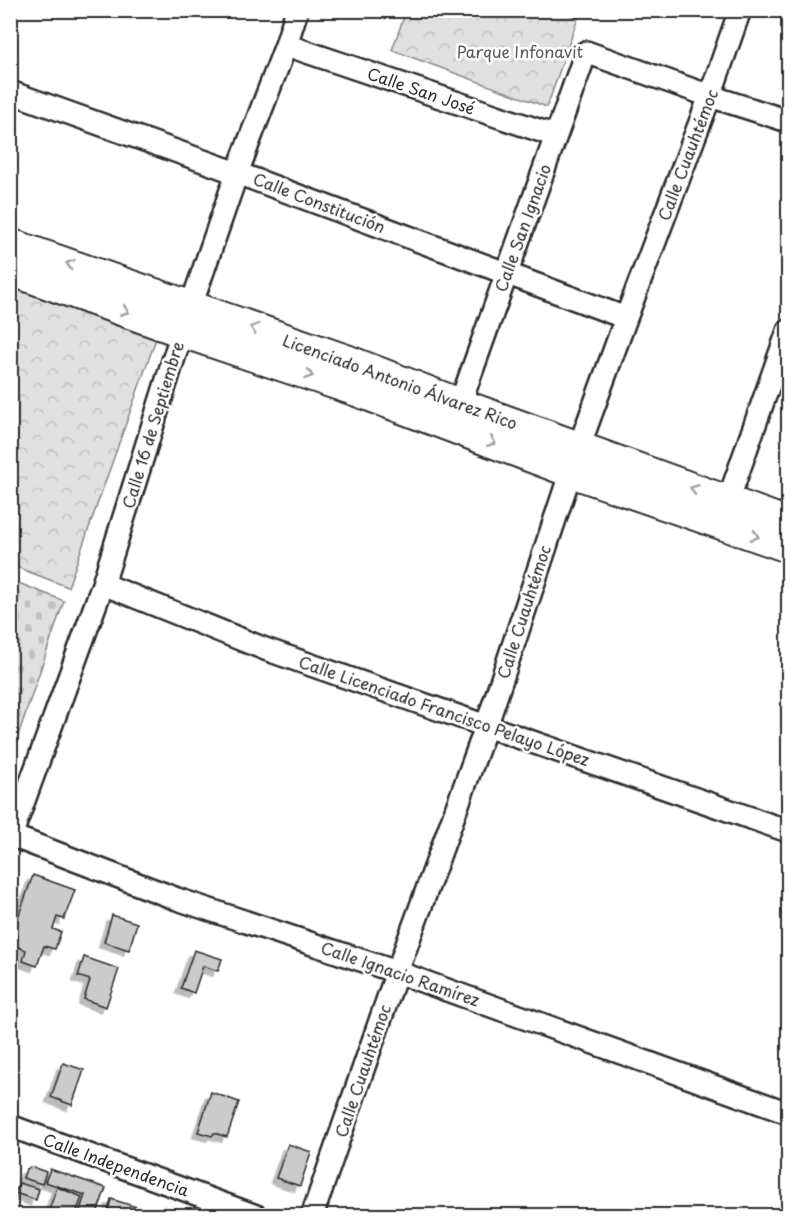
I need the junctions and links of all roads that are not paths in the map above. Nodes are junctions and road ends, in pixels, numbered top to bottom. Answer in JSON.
{"nodes":[{"id":1,"x":297,"y":10,"type":"edge"},
{"id":2,"x":740,"y":10,"type":"edge"},
{"id":3,"x":286,"y":45,"type":"junction"},
{"id":4,"x":10,"y":92,"type":"edge"},
{"id":5,"x":710,"y":96,"type":"junction"},
{"id":6,"x":789,"y":121,"type":"edge"},
{"id":7,"x":556,"y":136,"type":"junction"},
{"id":8,"x":237,"y":172,"type":"junction"},
{"id":9,"x":10,"y":244,"type":"edge"},
{"id":10,"x":10,"y":270,"type":"edge"},
{"id":11,"x":506,"y":274,"type":"junction"},
{"id":12,"x":626,"y":318,"type":"junction"},
{"id":13,"x":186,"y":319,"type":"junction"},
{"id":14,"x":789,"y":331,"type":"edge"},
{"id":15,"x":783,"y":364,"type":"edge"},
{"id":16,"x":460,"y":404,"type":"junction"},
{"id":17,"x":575,"y":460,"type":"junction"},
{"id":18,"x":728,"y":501,"type":"junction"},
{"id":19,"x":789,"y":523,"type":"edge"},
{"id":20,"x":789,"y":548,"type":"edge"},
{"id":21,"x":103,"y":584,"type":"junction"},
{"id":22,"x":486,"y":727,"type":"junction"},
{"id":23,"x":789,"y":831,"type":"edge"},
{"id":24,"x":11,"y":838,"type":"edge"},
{"id":25,"x":397,"y":972,"type":"junction"},
{"id":26,"x":789,"y":1113,"type":"edge"},
{"id":27,"x":10,"y":1126,"type":"edge"},
{"id":28,"x":256,"y":1215,"type":"edge"},
{"id":29,"x":312,"y":1215,"type":"edge"}],
"edges":[{"from":1,"to":3,"type":"street","name":"Calle 16 de Septiembre"},
{"from":2,"to":5,"type":"street","name":"Calle Cuauhtémoc"},
{"from":3,"to":7,"type":"street","name":"Calle San José"},
{"from":3,"to":8,"type":"street","name":"Calle 16 de Septiembre"},
{"from":4,"to":8,"type":"street","name":"Calle Constitución"},
{"from":5,"to":6,"type":"street"},
{"from":5,"to":7,"type":"street","name":"Calle San Ignacio"},
{"from":5,"to":12,"type":"street","name":"Calle Cuauhtémoc"},
{"from":7,"to":11,"type":"street","name":"Calle San Ignacio"},
{"from":8,"to":11,"type":"street","name":"Calle Constitución"},
{"from":8,"to":13,"type":"street","name":"Calle 16 de Septiembre"},
{"from":13,"to":9,"type":"main road","name":"Licenciado Antonio Álvarez Rico","one_way":true},
{"from":10,"to":13,"type":"main road","name":"Licenciado Antonio Álvarez Rico","one_way":true},
{"from":11,"to":12,"type":"street","name":"Calle Constitución"},
{"from":11,"to":16,"type":"street","name":"Calle San Ignacio"},
{"from":12,"to":17,"type":"street","name":"Calle Cuauhtémoc"},
{"from":16,"to":13,"type":"main road","name":"Licenciado Antonio Álvarez Rico","one_way":true},
{"from":13,"to":17,"type":"main road","name":"Licenciado Antonio Álvarez Rico","one_way":true},
{"from":13,"to":21,"type":"street","name":"Calle 16 de Septiembre"},
{"from":14,"to":15,"type":"street"},
{"from":15,"to":18,"type":"street"},
{"from":16,"to":17,"type":"main road","name":"Licenciado Antonio Álvarez Rico"},
{"from":18,"to":17,"type":"main road","name":"Licenciado Antonio Álvarez Rico","one_way":true},
{"from":17,"to":20,"type":"main road","name":"Licenciado Antonio Álvarez Rico","one_way":true},
{"from":17,"to":22,"type":"street","name":"Calle Cuauhtémoc"},
{"from":18,"to":19,"type":"main road","name":"Licenciado Antonio Álvarez Rico"},
{"from":21,"to":22,"type":"street","name":"Calle Licenciado Francisco Pelayo López"},
{"from":21,"to":24,"type":"street","name":"Calle 16 de Septiembre"},
{"from":22,"to":23,"type":"street","name":"Calle Licenciado Francisco Pelayo López"},
{"from":22,"to":25,"type":"street","name":"Calle Cuauhtémoc"},
{"from":24,"to":25,"type":"street","name":"Calle Ignacio Ramírez"},
{"from":25,"to":26,"type":"street","name":"Calle Ignacio Ramírez"},
{"from":25,"to":29,"type":"street","name":"Calle Cuauhtémoc"},
{"from":27,"to":28,"type":"street","name":"Calle Independencia"}]}
